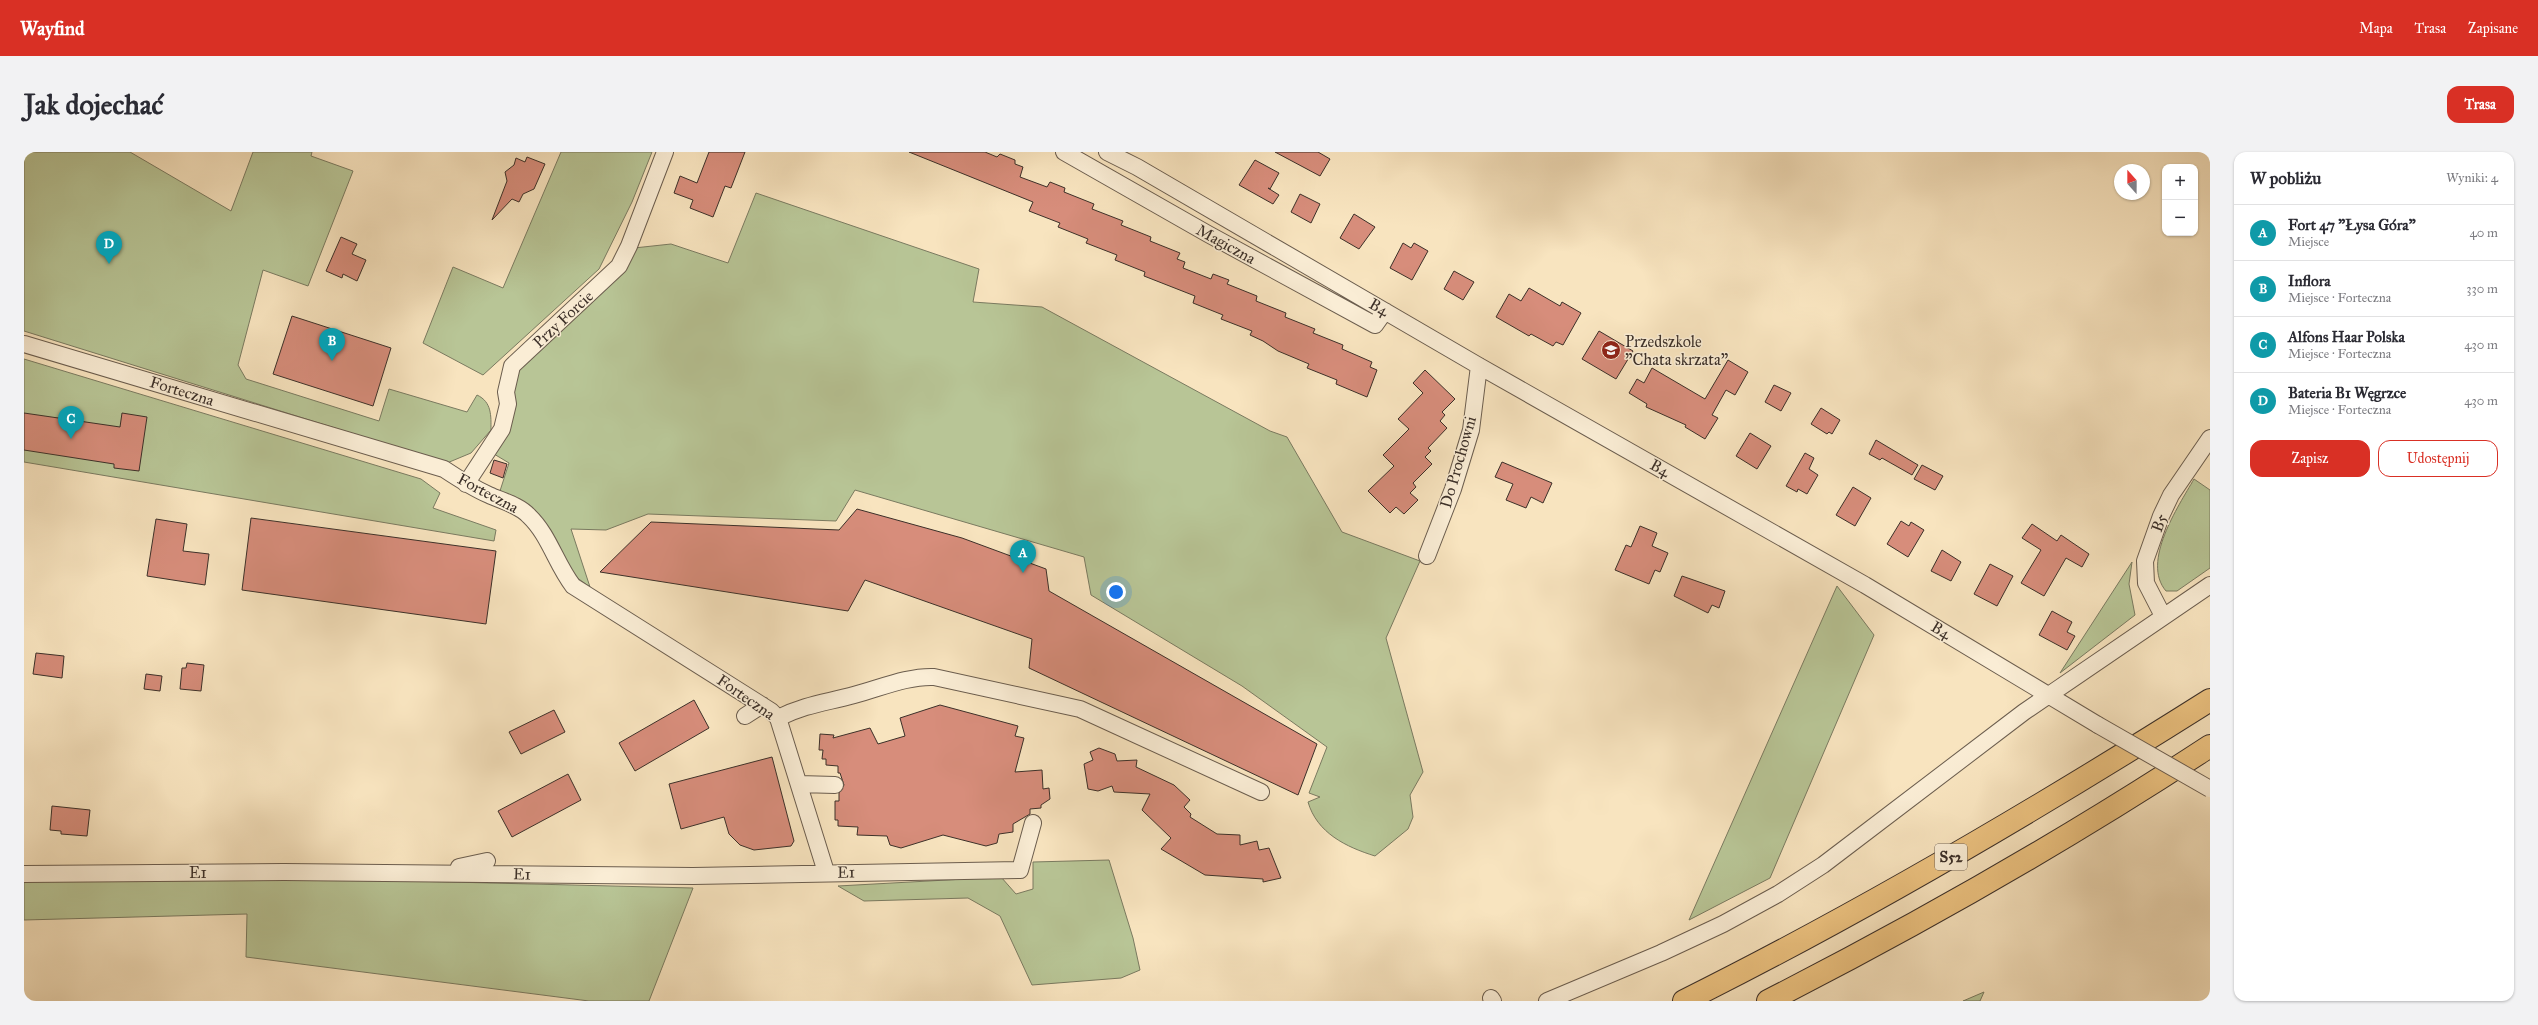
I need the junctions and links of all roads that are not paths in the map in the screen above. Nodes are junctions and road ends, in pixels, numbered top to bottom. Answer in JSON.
{"nodes":[{"id":1,"x":665,"y":152,"type":"edge"},
{"id":2,"x":1064,"y":152,"type":"edge"},
{"id":3,"x":1107,"y":152,"type":"edge"},
{"id":4,"x":1385,"y":311,"type":"junction"},
{"id":5,"x":24,"y":344,"type":"edge"},
{"id":6,"x":1480,"y":366,"type":"junction"},
{"id":7,"x":2210,"y":438,"type":"edge"},
{"id":8,"x":466,"y":484,"type":"junction"},
{"id":9,"x":1427,"y":556,"type":"dead end"},
{"id":10,"x":2210,"y":585,"type":"edge"},
{"id":11,"x":2163,"y":616,"type":"junction"},
{"id":12,"x":2049,"y":696,"type":"junction"},
{"id":13,"x":2210,"y":700,"type":"edge"},
{"id":14,"x":762,"y":706,"type":"junction"},
{"id":15,"x":745,"y":716,"type":"dead end"},
{"id":16,"x":778,"y":718,"type":"junction"},
{"id":17,"x":2210,"y":746,"type":"edge"},
{"id":18,"x":798,"y":784,"type":"junction"},
{"id":19,"x":835,"y":785,"type":"dead end"},
{"id":20,"x":2210,"y":789,"type":"edge"},
{"id":21,"x":1261,"y":792,"type":"dead end"},
{"id":22,"x":1033,"y":823,"type":"dead end"},
{"id":23,"x":487,"y":861,"type":"dead end"},
{"id":24,"x":826,"y":872,"type":"junction"},
{"id":25,"x":430,"y":873,"type":"junction"},
{"id":26,"x":24,"y":874,"type":"edge"},
{"id":27,"x":1547,"y":1001,"type":"edge"},
{"id":28,"x":1684,"y":1001,"type":"edge"},
{"id":29,"x":1768,"y":1001,"type":"edge"}],
"edges":[{"from":1,"to":8,"type":"street","name":"Przy Forcie"},
{"from":2,"to":4,"type":"street","name":"Magiczna"},
{"from":3,"to":4,"type":"street","name":"B4"},
{"from":4,"to":6,"type":"street","name":"B4"},
{"from":5,"to":8,"type":"street","name":"Forteczna"},
{"from":6,"to":9,"type":"street","name":"Do Prochowni"},
{"from":6,"to":12,"type":"street","name":"B4"},
{"from":7,"to":11,"type":"street","name":"B5"},
{"from":8,"to":14,"type":"street","name":"Forteczna"},
{"from":10,"to":11,"type":"street"},
{"from":11,"to":12,"type":"street"},
{"from":12,"to":20,"type":"street","name":"B4","bridge":true},
{"from":12,"to":27,"type":"street"},
{"from":13,"to":28,"type":"highway","number":"S52"},
{"from":14,"to":15,"type":"street"},
{"from":14,"to":16,"type":"street","name":"Forteczna"},
{"from":16,"to":18,"type":"street","name":"Forteczna"},
{"from":16,"to":21,"type":"street"},
{"from":17,"to":29,"type":"highway","number":"S52"},
{"from":18,"to":19,"type":"street"},
{"from":18,"to":24,"type":"street","name":"Forteczna"},
{"from":22,"to":24,"type":"street","name":"E1"},
{"from":23,"to":25,"type":"street"},
{"from":24,"to":25,"type":"street","name":"E1"},
{"from":25,"to":26,"type":"street","name":"E1"}]}
